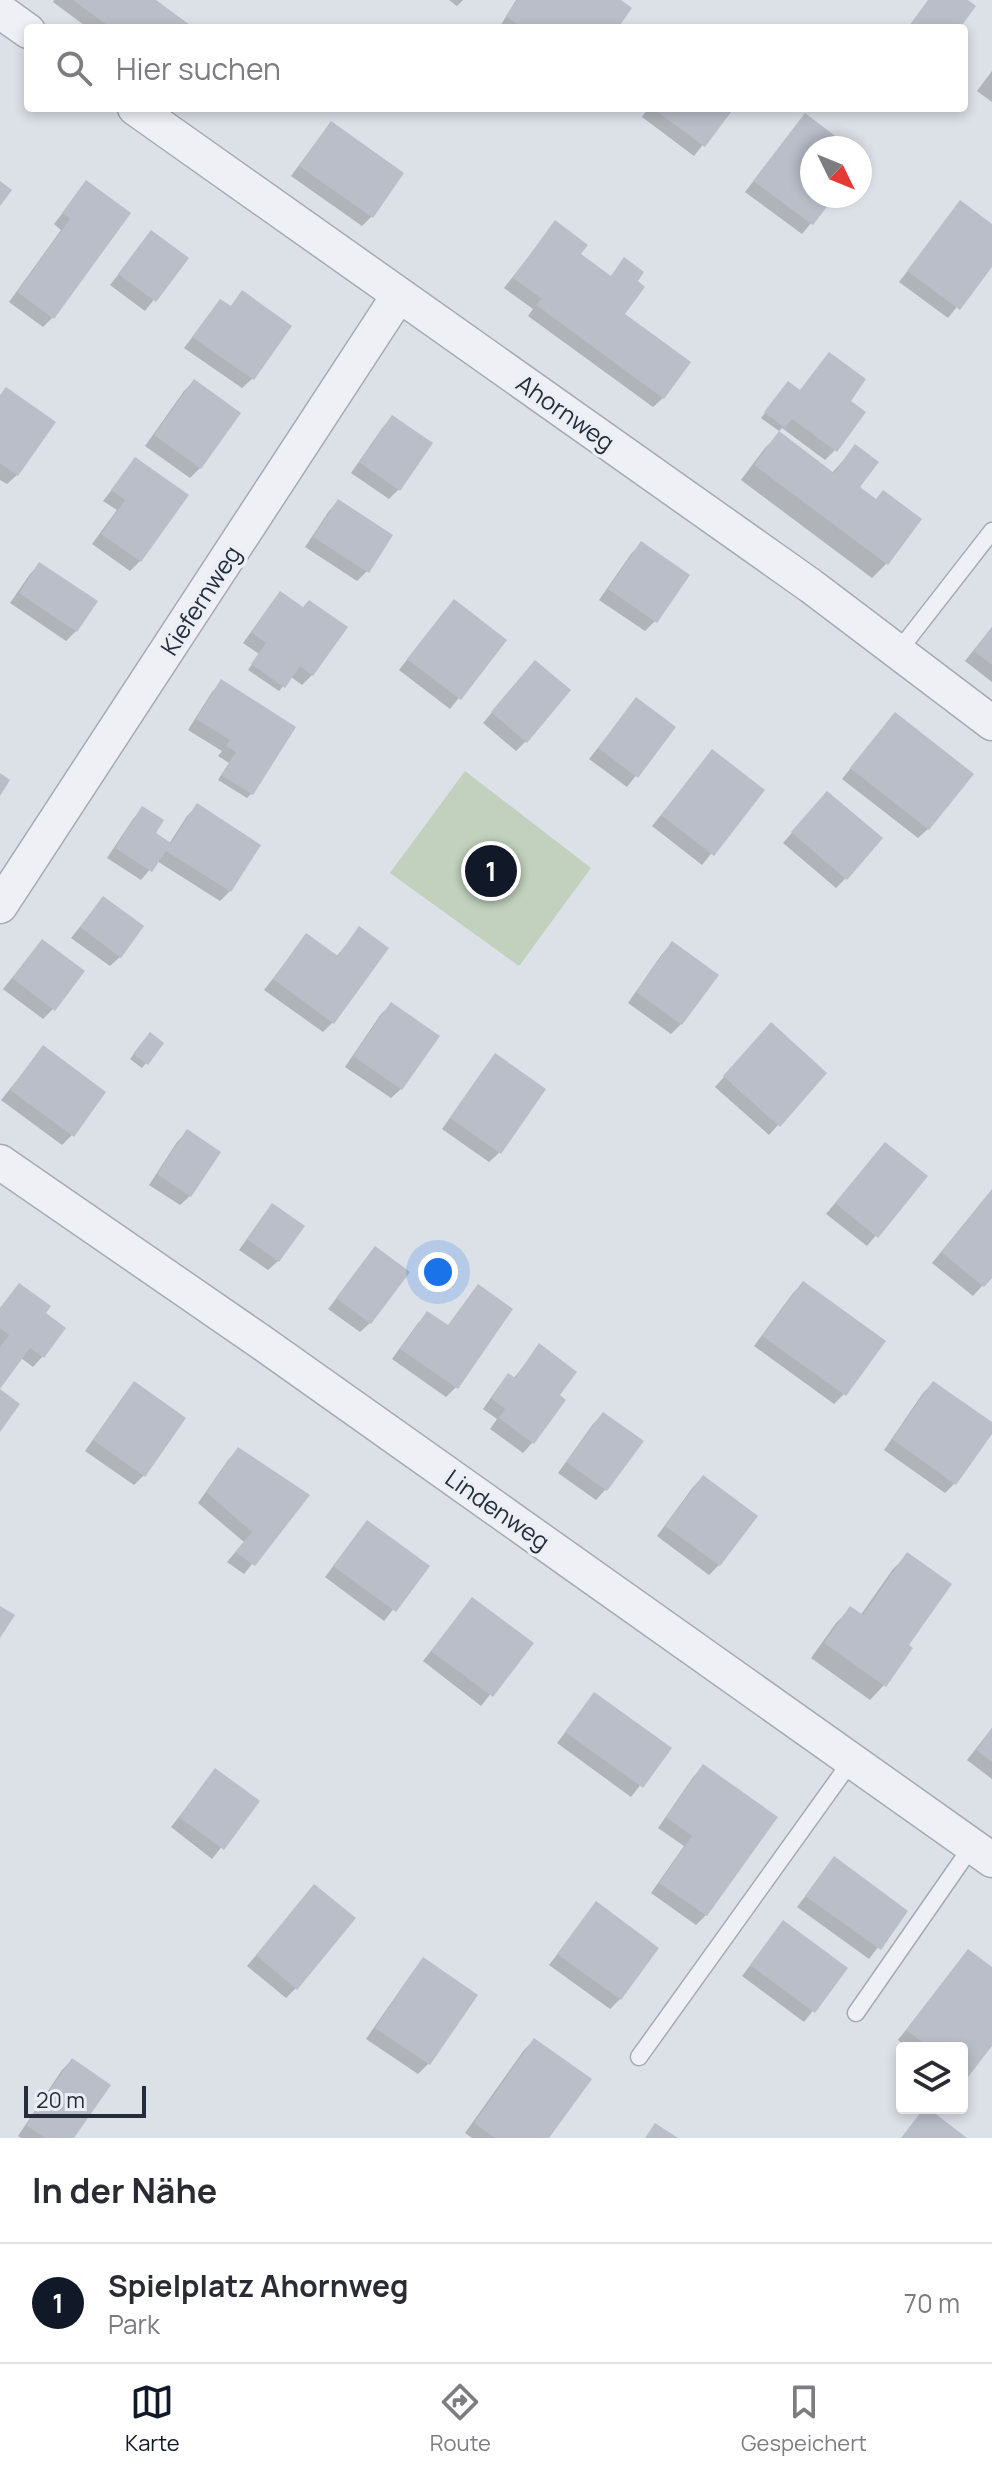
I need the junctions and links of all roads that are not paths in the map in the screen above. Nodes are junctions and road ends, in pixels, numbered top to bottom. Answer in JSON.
{"nodes":[{"id":1,"x":0,"y":11,"type":"edge"},
{"id":2,"x":24,"y":28,"type":"edge"},
{"id":3,"x":141,"y":112,"type":"edge"},
{"id":4,"x":399,"y":295,"type":"junction"},
{"id":5,"x":992,"y":531,"type":"edge"},
{"id":6,"x":897,"y":653,"type":"junction"},
{"id":7,"x":992,"y":723,"type":"edge"},
{"id":8,"x":0,"y":906,"type":"edge"},
{"id":9,"x":0,"y":1162,"type":"edge"},
{"id":10,"x":852,"y":1760,"type":"junction"},
{"id":11,"x":982,"y":1853,"type":"edge"},
{"id":12,"x":856,"y":2013,"type":"dead end"},
{"id":13,"x":639,"y":2057,"type":"dead end"}],
"edges":[{"from":1,"to":2,"type":"street"},
{"from":3,"to":4,"type":"street","name":"Ahornweg"},
{"from":4,"to":6,"type":"street","name":"Ahornweg"},
{"from":4,"to":8,"type":"street","name":"Kiefernweg"},
{"from":5,"to":6,"type":"lane"},
{"from":6,"to":7,"type":"street","name":"Ahornweg"},
{"from":9,"to":10,"type":"street","name":"Lindenweg"},
{"from":10,"to":11,"type":"street","name":"Lindenweg"},
{"from":10,"to":13,"type":"lane"},
{"from":11,"to":12,"type":"lane"}]}
